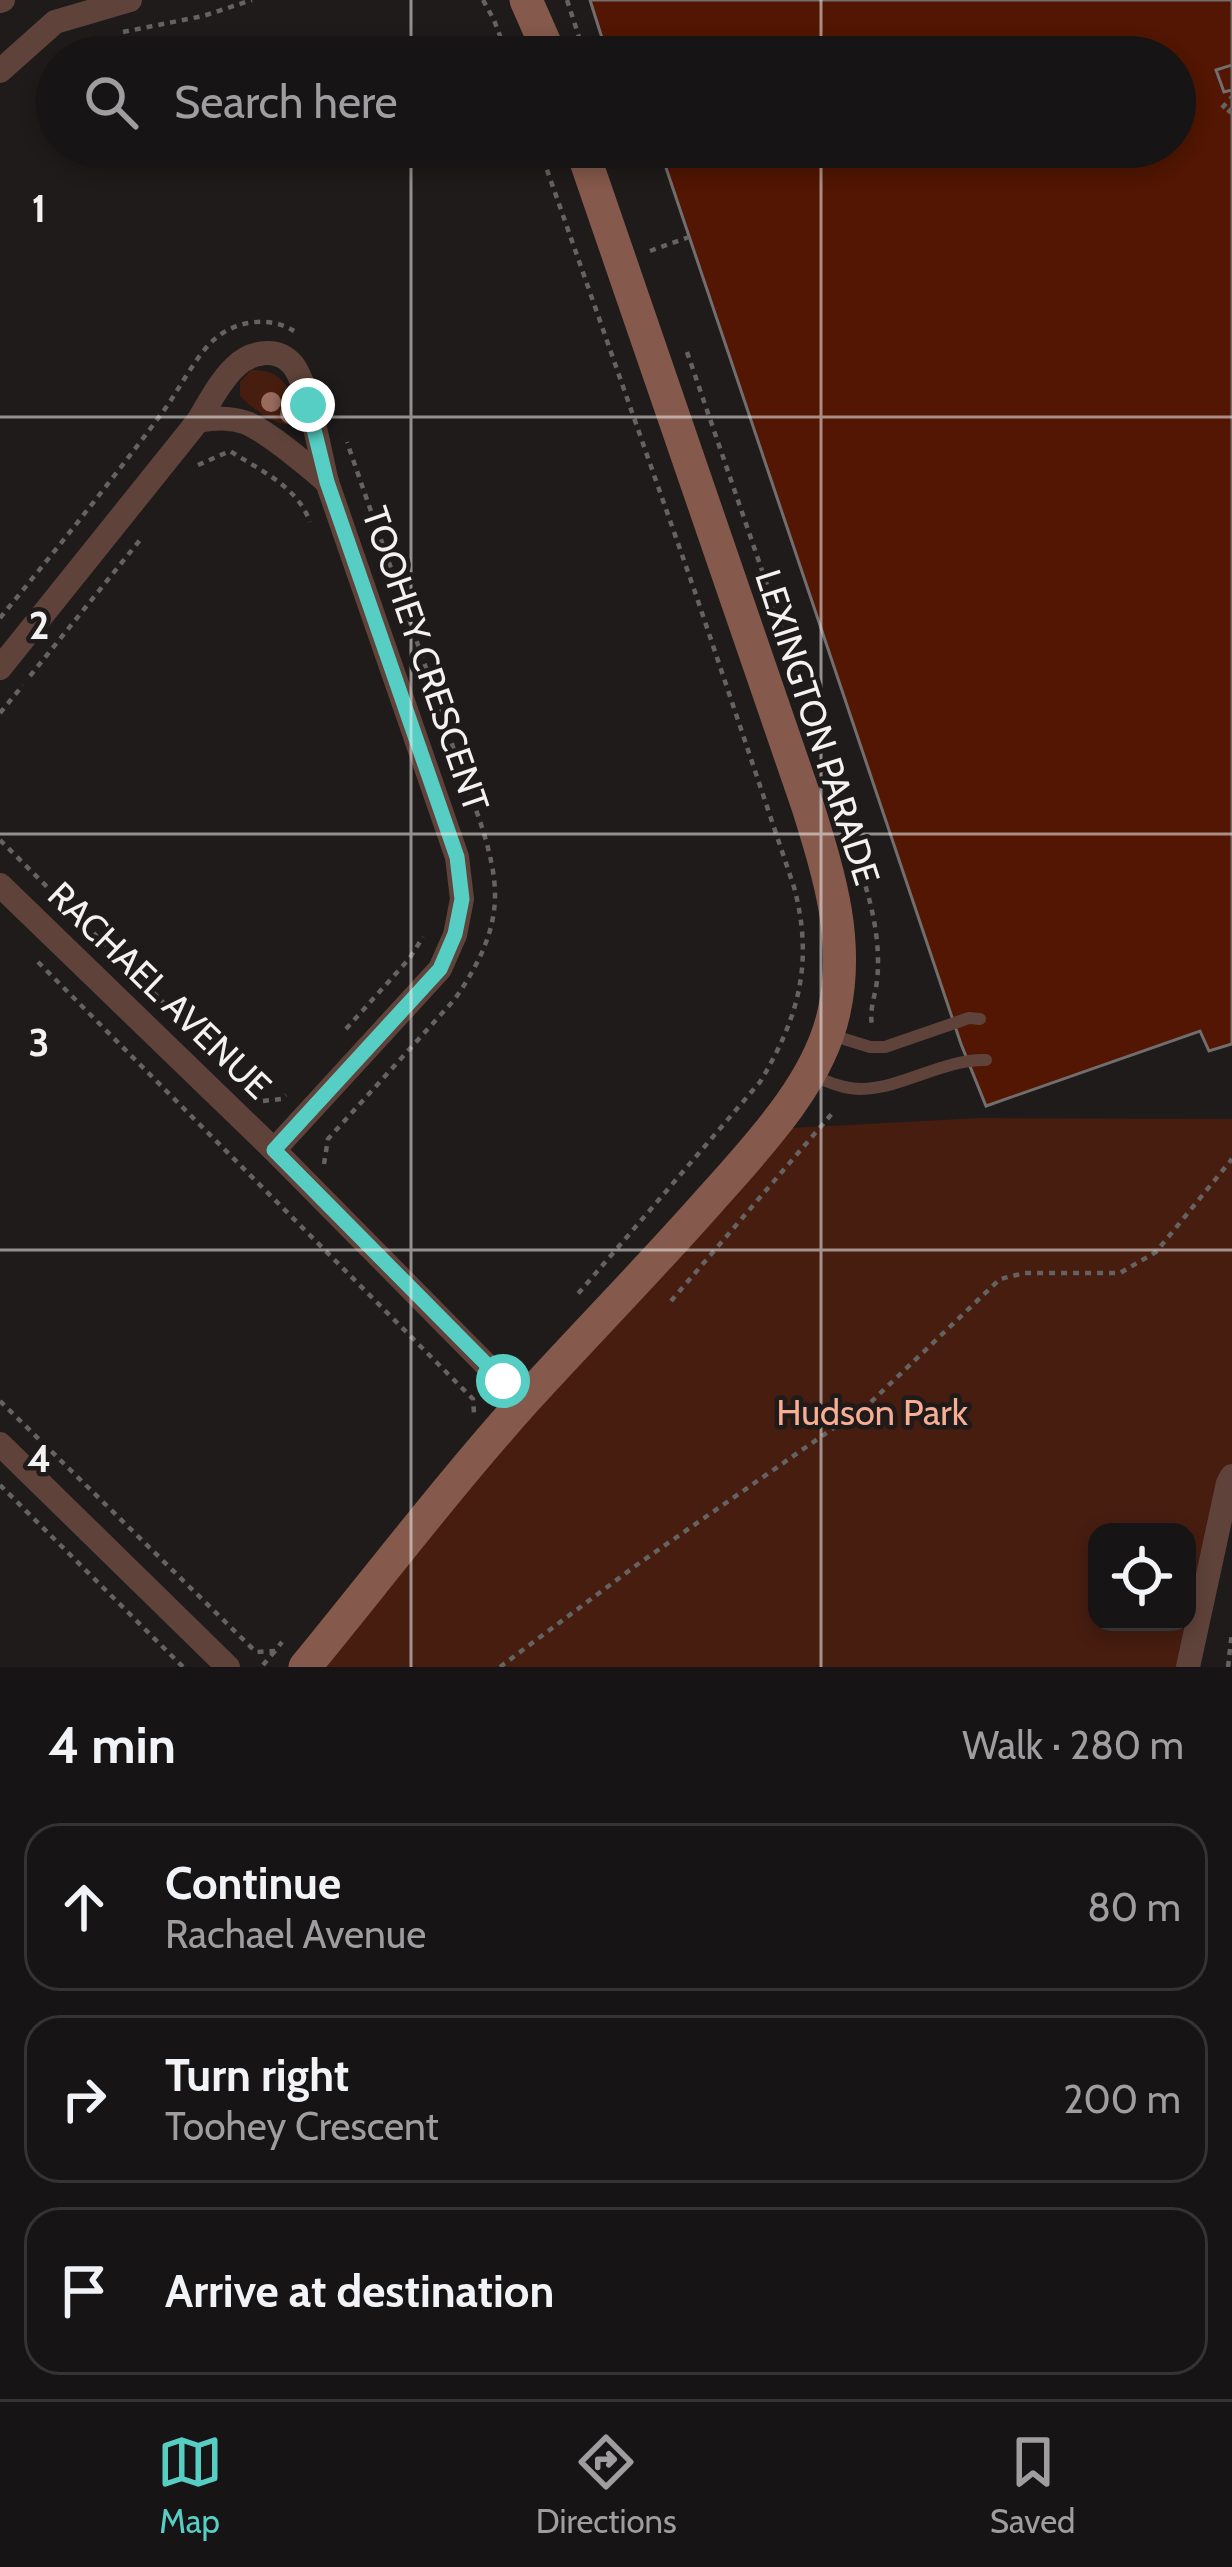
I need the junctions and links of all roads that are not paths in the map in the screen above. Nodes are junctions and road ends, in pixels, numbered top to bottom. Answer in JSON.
{"nodes":[{"id":1,"x":130,"y":0,"type":"edge"},
{"id":2,"x":526,"y":0,"type":"edge"},
{"id":3,"x":39,"y":36,"type":"edge"},
{"id":4,"x":547,"y":36,"type":"edge"},
{"id":5,"x":36,"y":39,"type":"edge"},
{"id":6,"x":0,"y":71,"type":"edge"},
{"id":7,"x":588,"y":168,"type":"edge"},
{"id":8,"x":198,"y":421,"type":"junction"},
{"id":9,"x":327,"y":482,"type":"junction"},
{"id":10,"x":0,"y":668,"type":"edge"},
{"id":11,"x":0,"y":885,"type":"edge"},
{"id":12,"x":980,"y":1019,"type":"dead end"},
{"id":13,"x":827,"y":1034,"type":"junction"},
{"id":14,"x":986,"y":1060,"type":"dead end"},
{"id":15,"x":807,"y":1074,"type":"junction"},
{"id":16,"x":274,"y":1150,"type":"junction"},
{"id":17,"x":524,"y":1402,"type":"junction"},
{"id":18,"x":0,"y":1444,"type":"edge"},
{"id":19,"x":1232,"y":1477,"type":"edge"},
{"id":20,"x":290,"y":1659,"type":"edge"},
{"id":21,"x":228,"y":1667,"type":"edge"},
{"id":22,"x":1189,"y":1667,"type":"edge"}],
"edges":[{"from":1,"to":3,"type":"street"},
{"from":2,"to":4,"type":"main road"},
{"from":5,"to":6,"type":"street"},
{"from":7,"to":13,"type":"main road","name":"LEXINGTON PARADE"},
{"from":8,"to":9,"type":"street","name":"TOOHEY CRESCENT"},
{"from":8,"to":9,"type":"street","name":"TOOHEY CRESCENT"},
{"from":8,"to":10,"type":"street","name":"TOOHEY CRESCENT"},
{"from":9,"to":16,"type":"street","name":"TOOHEY CRESCENT"},
{"from":11,"to":16,"type":"street","name":"RACHAEL AVENUE"},
{"from":12,"to":13,"type":"lane"},
{"from":13,"to":15,"type":"main road","name":"LEXINGTON PARADE"},
{"from":14,"to":15,"type":"lane"},
{"from":15,"to":17,"type":"main road","name":"LEXINGTON PARADE"},
{"from":16,"to":17,"type":"street","name":"RACHAEL AVENUE"},
{"from":17,"to":20,"type":"main road","name":"LEXINGTON PARADE"},
{"from":18,"to":21,"type":"street"},
{"from":19,"to":22,"type":"street"}]}
